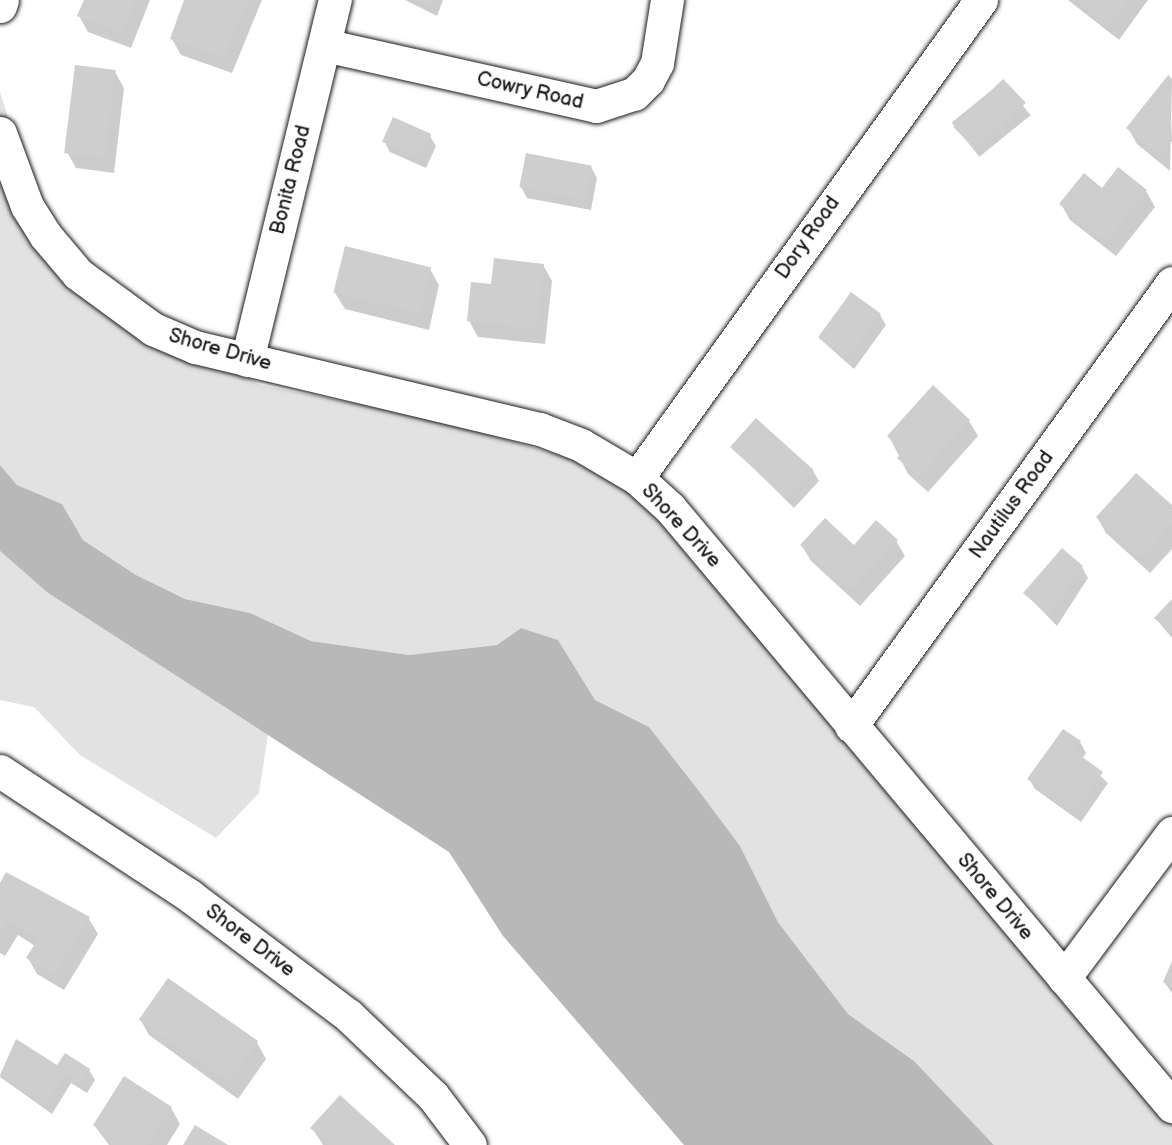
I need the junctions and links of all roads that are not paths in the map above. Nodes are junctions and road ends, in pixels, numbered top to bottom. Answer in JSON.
{"nodes":[{"id":1,"x":2,"y":0,"type":"edge"},
{"id":2,"x":335,"y":0,"type":"edge"},
{"id":3,"x":667,"y":0,"type":"edge"},
{"id":4,"x":981,"y":0,"type":"edge"},
{"id":5,"x":0,"y":6,"type":"edge"},
{"id":6,"x":324,"y":45,"type":"junction"},
{"id":7,"x":0,"y":133,"type":"edge"},
{"id":8,"x":1172,"y":283,"type":"edge"},
{"id":9,"x":247,"y":360,"type":"junction"},
{"id":10,"x":637,"y":478,"type":"junction"},
{"id":11,"x":851,"y":726,"type":"junction"},
{"id":12,"x":0,"y":771,"type":"edge"},
{"id":13,"x":1172,"y":833,"type":"edge"},
{"id":14,"x":1064,"y":978,"type":"junction"},
{"id":15,"x":1172,"y":1106,"type":"edge"},
{"id":16,"x":470,"y":1145,"type":"edge"}],
"edges":[{"from":1,"to":5,"type":"street"},
{"from":2,"to":6,"type":"street","name":"Bonita Road"},
{"from":3,"to":6,"type":"street","name":"Cowry Road"},
{"from":4,"to":10,"type":"street","name":"Dory Road"},
{"from":6,"to":9,"type":"street","name":"Bonita Road"},
{"from":7,"to":9,"type":"street","name":"Shore Drive"},
{"from":8,"to":11,"type":"street","name":"Nautilus Road"},
{"from":9,"to":10,"type":"street","name":"Shore Drive"},
{"from":10,"to":11,"type":"street","name":"Shore Drive"},
{"from":11,"to":14,"type":"street","name":"Shore Drive"},
{"from":12,"to":16,"type":"street","name":"Shore Drive"},
{"from":13,"to":14,"type":"street"},
{"from":14,"to":15,"type":"street","name":"Shore Drive"}]}
